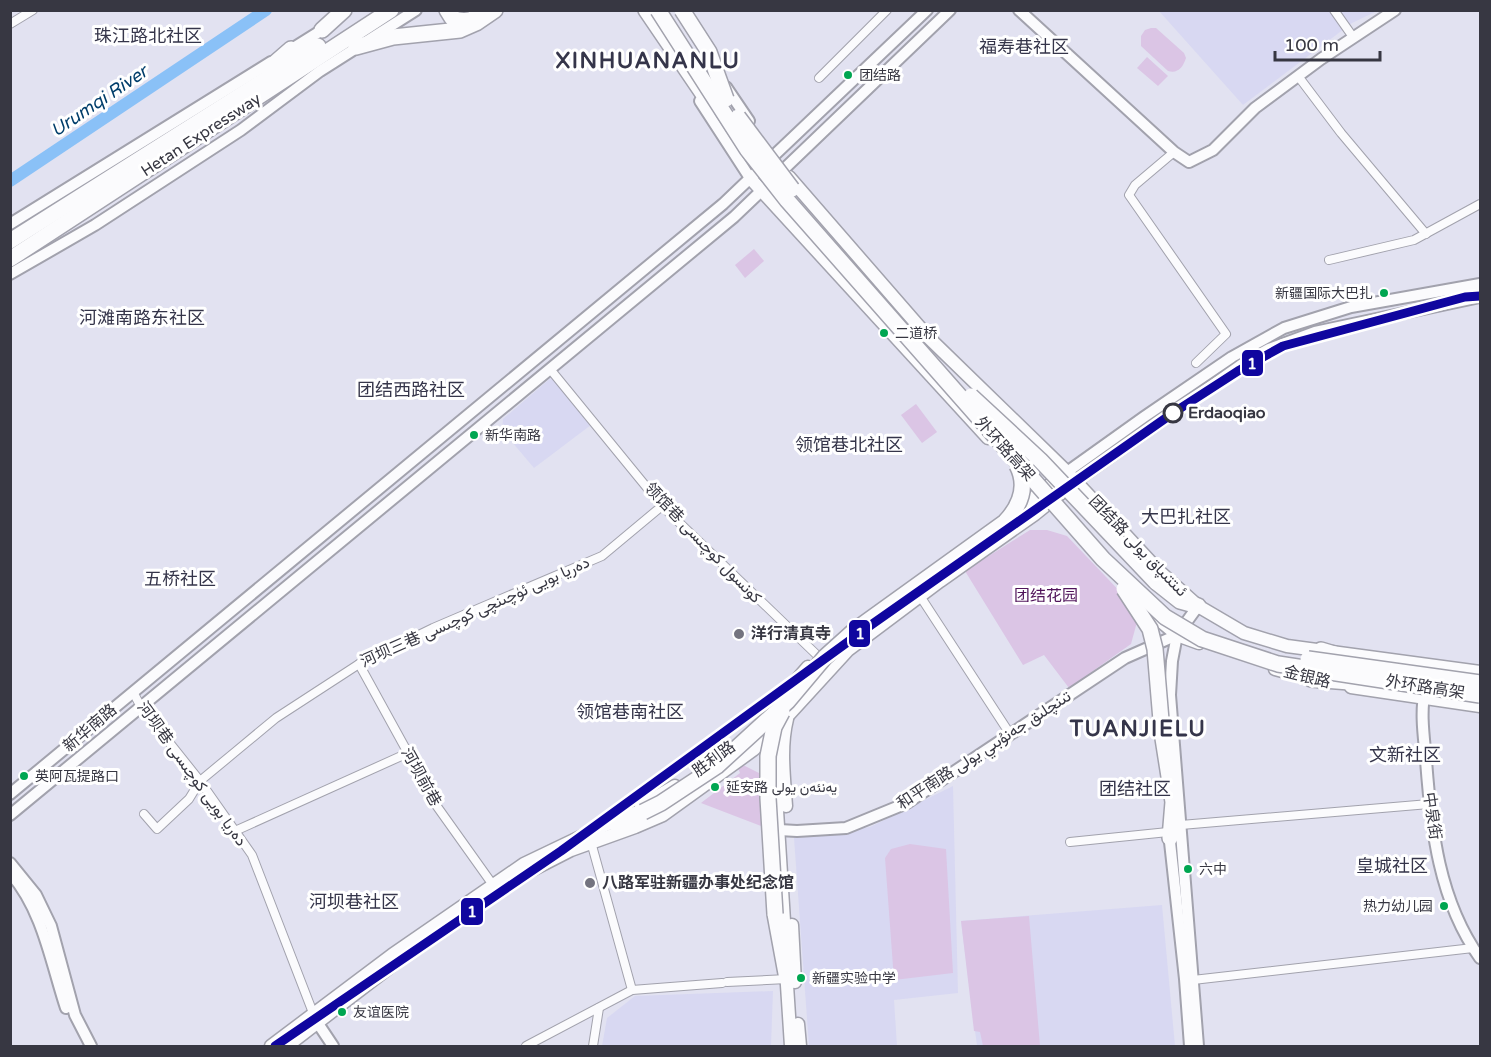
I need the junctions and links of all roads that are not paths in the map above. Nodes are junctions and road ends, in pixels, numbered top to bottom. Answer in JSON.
{"nodes":[{"id":1,"x":33,"y":10,"type":"edge"},
{"id":2,"x":344,"y":10,"type":"edge"},
{"id":3,"x":352,"y":10,"type":"edge"},
{"id":4,"x":374,"y":10,"type":"edge"},
{"id":5,"x":391,"y":10,"type":"edge"},
{"id":6,"x":416,"y":10,"type":"edge"},
{"id":7,"x":447,"y":10,"type":"edge"},
{"id":8,"x":495,"y":10,"type":"edge"},
{"id":9,"x":640,"y":10,"type":"edge"},
{"id":10,"x":646,"y":10,"type":"edge"},
{"id":11,"x":658,"y":10,"type":"edge"},
{"id":12,"x":668,"y":10,"type":"edge"},
{"id":13,"x":674,"y":10,"type":"edge"},
{"id":14,"x":682,"y":10,"type":"edge"},
{"id":15,"x":887,"y":10,"type":"edge"},
{"id":16,"x":927,"y":10,"type":"edge"},
{"id":17,"x":950,"y":10,"type":"edge"},
{"id":18,"x":1019,"y":10,"type":"edge"},
{"id":19,"x":1334,"y":10,"type":"edge"},
{"id":20,"x":1395,"y":10,"type":"edge"},
{"id":21,"x":478,"y":18,"type":"edge"},
{"id":22,"x":10,"y":24,"type":"edge"},
{"id":23,"x":322,"y":30,"type":"junction"},
{"id":24,"x":1353,"y":37,"type":"junction"},
{"id":25,"x":356,"y":47,"type":"junction"},
{"id":26,"x":291,"y":50,"type":"junction"},
{"id":27,"x":320,"y":71,"type":"junction"},
{"id":28,"x":1298,"y":76,"type":"junction"},
{"id":29,"x":819,"y":78,"type":"dead end"},
{"id":30,"x":726,"y":99,"type":"junction"},
{"id":31,"x":229,"y":110,"type":"junction"},
{"id":32,"x":736,"y":132,"type":"junction"},
{"id":33,"x":1174,"y":152,"type":"junction"},
{"id":34,"x":773,"y":156,"type":"junction"},
{"id":35,"x":783,"y":170,"type":"junction"},
{"id":36,"x":750,"y":178,"type":"junction"},
{"id":37,"x":760,"y":191,"type":"junction"},
{"id":38,"x":1480,"y":204,"type":"edge"},
{"id":39,"x":69,"y":212,"type":"junction"},
{"id":40,"x":10,"y":224,"type":"edge"},
{"id":41,"x":10,"y":233,"type":"edge"},
{"id":42,"x":1426,"y":234,"type":"junction"},
{"id":43,"x":10,"y":241,"type":"edge"},
{"id":44,"x":10,"y":259,"type":"edge"},
{"id":45,"x":1329,"y":260,"type":"dead end"},
{"id":46,"x":10,"y":272,"type":"edge"},
{"id":47,"x":1480,"y":284,"type":"edge"},
{"id":48,"x":618,"y":291,"type":"junction"},
{"id":49,"x":1480,"y":297,"type":"edge"},
{"id":50,"x":628,"y":304,"type":"junction"},
{"id":51,"x":1196,"y":363,"type":"dead end"},
{"id":52,"x":550,"y":369,"type":"junction"},
{"id":53,"x":971,"y":396,"type":"junction"},
{"id":54,"x":1006,"y":450,"type":"junction"},
{"id":55,"x":1072,"y":477,"type":"junction"},
{"id":56,"x":1045,"y":498,"type":"junction"},
{"id":57,"x":662,"y":506,"type":"junction"},
{"id":58,"x":1098,"y":553,"type":"junction"},
{"id":59,"x":920,"y":596,"type":"junction"},
{"id":60,"x":1198,"y":606,"type":"junction"},
{"id":61,"x":1146,"y":609,"type":"junction"},
{"id":62,"x":1178,"y":635,"type":"junction"},
{"id":63,"x":1153,"y":647,"type":"junction"},
{"id":64,"x":1321,"y":650,"type":"junction"},
{"id":65,"x":818,"y":656,"type":"junction"},
{"id":66,"x":359,"y":664,"type":"junction"},
{"id":67,"x":1430,"y":665,"type":"junction"},
{"id":68,"x":1480,"y":672,"type":"edge"},
{"id":69,"x":1480,"y":677,"type":"edge"},
{"id":70,"x":1311,"y":679,"type":"junction"},
{"id":71,"x":1480,"y":683,"type":"edge"},
{"id":72,"x":133,"y":692,"type":"junction"},
{"id":73,"x":1480,"y":695,"type":"edge"},
{"id":74,"x":1423,"y":699,"type":"junction"},
{"id":75,"x":788,"y":701,"type":"junction"},
{"id":76,"x":1480,"y":704,"type":"edge"},
{"id":77,"x":141,"y":707,"type":"junction"},
{"id":78,"x":771,"y":711,"type":"junction"},
{"id":79,"x":787,"y":717,"type":"junction"},
{"id":80,"x":772,"y":733,"type":"junction"},
{"id":81,"x":1010,"y":734,"type":"junction"},
{"id":82,"x":408,"y":753,"type":"junction"},
{"id":83,"x":200,"y":782,"type":"junction"},
{"id":84,"x":10,"y":794,"type":"edge"},
{"id":85,"x":1430,"y":804,"type":"junction"},
{"id":86,"x":144,"y":814,"type":"dead end"},
{"id":87,"x":10,"y":815,"type":"edge"},
{"id":88,"x":611,"y":822,"type":"junction"},
{"id":89,"x":1181,"y":825,"type":"junction"},
{"id":90,"x":783,"y":830,"type":"junction"},
{"id":91,"x":235,"y":831,"type":"junction"},
{"id":92,"x":1169,"y":835,"type":"junction"},
{"id":93,"x":591,"y":842,"type":"junction"},
{"id":94,"x":1070,"y":842,"type":"dead end"},
{"id":95,"x":10,"y":863,"type":"edge"},
{"id":96,"x":10,"y":874,"type":"edge"},
{"id":97,"x":493,"y":885,"type":"junction"},
{"id":98,"x":1473,"y":948,"type":"junction"},
{"id":99,"x":1480,"y":958,"type":"edge"},
{"id":100,"x":787,"y":979,"type":"junction"},
{"id":101,"x":1193,"y":980,"type":"junction"},
{"id":102,"x":633,"y":990,"type":"junction"},
{"id":103,"x":599,"y":1008,"type":"junction"},
{"id":104,"x":315,"y":1018,"type":"junction"},
{"id":105,"x":84,"y":1047,"type":"edge"},
{"id":106,"x":91,"y":1047,"type":"edge"},
{"id":107,"x":271,"y":1047,"type":"edge"},
{"id":108,"x":286,"y":1047,"type":"edge"},
{"id":109,"x":333,"y":1047,"type":"edge"},
{"id":110,"x":525,"y":1047,"type":"edge"},
{"id":111,"x":593,"y":1047,"type":"edge"},
{"id":112,"x":791,"y":1047,"type":"edge"},
{"id":113,"x":800,"y":1047,"type":"edge"},
{"id":114,"x":1190,"y":1047,"type":"edge"},
{"id":115,"x":1198,"y":1047,"type":"edge"}],
"edges":[{"from":1,"to":22,"type":"street"},
{"from":2,"to":23,"type":"highway"},
{"from":3,"to":23,"type":"main road"},
{"from":4,"to":31,"type":"highway","name":"Hetan Expressway"},
{"from":5,"to":31,"type":"highway","name":"Hetan Expressway"},
{"from":6,"to":25,"type":"main road"},
{"from":7,"to":21,"type":"highway"},
{"from":8,"to":21,"type":"highway"},
{"from":9,"to":36,"type":"main road"},
{"from":10,"to":32,"type":"highway","bridge":true},
{"from":11,"to":32,"type":"highway","name":"外环路高架","bridge":true},
{"from":12,"to":30,"type":"highway","name":"外环路高架","bridge":true},
{"from":13,"to":34,"type":"main road"},
{"from":14,"to":30,"type":"highway","bridge":true},
{"from":15,"to":29,"type":"street"},
{"from":16,"to":34,"type":"main road","name":"新华南路"},
{"from":17,"to":35,"type":"main road","name":"新华南路"},
{"from":18,"to":33,"type":"main road"},
{"from":19,"to":24,"type":"street"},
{"from":20,"to":24,"type":"main road"},
{"from":21,"to":25,"type":"highway"},
{"from":23,"to":26,"type":"main road"},
{"from":24,"to":28,"type":"main road"},
{"from":25,"to":27,"type":"main road"},
{"from":26,"to":31,"type":"highway"},
{"from":26,"to":40,"type":"main road"},
{"from":27,"to":31,"type":"highway"},
{"from":27,"to":46,"type":"main road"},
{"from":28,"to":33,"type":"main road"},
{"from":28,"to":42,"type":"street"},
{"from":30,"to":53,"type":"highway","name":"外环路高架","bridge":true},
{"from":31,"to":39,"type":"highway","name":"Hetan Expressway"},
{"from":32,"to":54,"type":"highway","name":"外环路高架","bridge":true},
{"from":33,"to":51,"type":"street"},
{"from":34,"to":35,"type":"main road","name":"团结路 ئىتتىپاق يولى"},
{"from":34,"to":36,"type":"main road","name":"新华南路"},
{"from":35,"to":37,"type":"main road","name":"新华南路"},
{"from":35,"to":55,"type":"main road","name":"团结路 ئىتتىپاق يولى"},
{"from":36,"to":37,"type":"main road","name":"团结路 ئىتتىپاق يولى"},
{"from":36,"to":48,"type":"main road","name":"新华南路"},
{"from":37,"to":50,"type":"main road","name":"新华南路"},
{"from":37,"to":56,"type":"main road","name":"团结路 ئىتتىپاق يولى"},
{"from":38,"to":42,"type":"street"},
{"from":39,"to":41,"type":"highway"},
{"from":39,"to":43,"type":"highway","name":"Hetan Expressway"},
{"from":39,"to":44,"type":"highway","name":"Hetan Expressway"},
{"from":39,"to":46,"type":"highway"},
{"from":42,"to":45,"type":"street"},
{"from":47,"to":55,"type":"main road"},
{"from":48,"to":50,"type":"main road"},
{"from":48,"to":72,"type":"main road","name":"新华南路"},
{"from":49,"to":55,"type":"main road"},
{"from":50,"to":52,"type":"main road","name":"新华南路"},
{"from":52,"to":57,"type":"street","name":"领馆巷 كونسول كوچىسى"},
{"from":52,"to":77,"type":"main road","name":"新华南路"},
{"from":53,"to":60,"type":"highway","bridge":true},
{"from":53,"to":71,"type":"highway","name":"外环路高架","bridge":true},
{"from":54,"to":58,"type":"highway","name":"外环路高架","bridge":true},
{"from":54,"to":75,"type":"highway","bridge":true},
{"from":55,"to":56,"type":"main road"},
{"from":55,"to":60,"type":"main road","name":"团结路 ئىتتىپاق يولى"},
{"from":56,"to":59,"type":"main road"},
{"from":56,"to":61,"type":"main road","name":"团结路 ئىتتىپاق يولى"},
{"from":56,"to":65,"type":"main road","name":"胜利路"},
{"from":57,"to":65,"type":"street","name":"领馆巷 كونسول كوچىسى"},
{"from":57,"to":66,"type":"street","name":"河坝三巷 دەريا بويى ئۈچىنچى كوچىسى"},
{"from":58,"to":73,"type":"highway","name":"外环路高架","bridge":true},
{"from":58,"to":92,"type":"highway","bridge":true},
{"from":59,"to":79,"type":"main road"},
{"from":59,"to":81,"type":"street"},
{"from":60,"to":62,"type":"main road","name":"团结路 ئىتتىپاق يولى"},
{"from":60,"to":64,"type":"main road","name":"金银路"},
{"from":61,"to":62,"type":"main road","name":"金银路"},
{"from":61,"to":63,"type":"main road"},
{"from":62,"to":63,"type":"main road","name":"和平南路 تىنچلىق جەنۇبىي يولى"},
{"from":62,"to":70,"type":"main road","name":"金银路"},
{"from":62,"to":89,"type":"main road","name":"团结路 ئىتتىپاق يولى"},
{"from":63,"to":81,"type":"main road","name":"和平南路 تىنچلىق جەنۇبىي يولى"},
{"from":63,"to":92,"type":"main road"},
{"from":64,"to":67,"type":"main road","name":"金银路"},
{"from":64,"to":69,"type":"highway"},
{"from":65,"to":78,"type":"main road","name":"胜利路"},
{"from":66,"to":82,"type":"street","name":"河坝前巷"},
{"from":66,"to":83,"type":"street","name":"河坝三巷 دەريا بويى ئۈچىنچى كوچىسى"},
{"from":67,"to":68,"type":"main road","name":"金银路"},
{"from":67,"to":74,"type":"main road","name":"中泉街"},
{"from":70,"to":74,"type":"main road","name":"金银路"},
{"from":70,"to":76,"type":"highway"},
{"from":72,"to":77,"type":"street","name":"河坝巷 دەريا بويى كوچىسى"},
{"from":72,"to":84,"type":"main road","name":"新华南路"},
{"from":74,"to":76,"type":"main road","name":"金银路"},
{"from":74,"to":85,"type":"main road","name":"中泉街"},
{"from":75,"to":88,"type":"highway","bridge":true},
{"from":75,"to":100,"type":"highway","bridge":true},
{"from":77,"to":83,"type":"street","name":"河坝巷 دەريا بويى كوچىسى"},
{"from":77,"to":87,"type":"main road","name":"新华南路"},
{"from":78,"to":80,"type":"main road"},
{"from":78,"to":88,"type":"main road","name":"胜利路"},
{"from":79,"to":80,"type":"main road"},
{"from":79,"to":90,"type":"main road"},
{"from":80,"to":90,"type":"main road"},
{"from":80,"to":93,"type":"main road"},
{"from":81,"to":90,"type":"main road","name":"和平南路 تىنچلىق جەنۇبىي يولى"},
{"from":82,"to":91,"type":"street"},
{"from":82,"to":97,"type":"street","name":"河坝前巷"},
{"from":83,"to":86,"type":"street","name":"河坝三巷 دەريا بويى ئۈچىنچى كوچىسى"},
{"from":83,"to":91,"type":"street","name":"河坝巷 دەريا بويى كوچىسى"},
{"from":85,"to":89,"type":"street"},
{"from":85,"to":98,"type":"main road","name":"中泉街"},
{"from":88,"to":97,"type":"main road","name":"胜利路"},
{"from":89,"to":101,"type":"main road","name":"团结路 ئىتتىپاق يولى"},
{"from":90,"to":100,"type":"main road"},
{"from":90,"to":113,"type":"main road"},
{"from":91,"to":104,"type":"street","name":"河坝巷 دەريا بويى كوچىسى"},
{"from":92,"to":94,"type":"street"},
{"from":92,"to":114,"type":"main road"},
{"from":93,"to":102,"type":"street"},
{"from":93,"to":104,"type":"main road"},
{"from":95,"to":106,"type":"main road"},
{"from":96,"to":105,"type":"main road"},
{"from":97,"to":104,"type":"main road","name":"胜利路"},
{"from":98,"to":99,"type":"main road","name":"中泉街"},
{"from":98,"to":101,"type":"street"},
{"from":100,"to":102,"type":"street"},
{"from":100,"to":112,"type":"main road"},
{"from":101,"to":115,"type":"main road","name":"团结路 ئىتتىپاق يولى"},
{"from":102,"to":103,"type":"street"},
{"from":103,"to":110,"type":"street"},
{"from":103,"to":111,"type":"street"},
{"from":104,"to":107,"type":"main road","name":"胜利路"},
{"from":104,"to":108,"type":"main road","name":"胜利路"},
{"from":104,"to":109,"type":"main road"}]}
